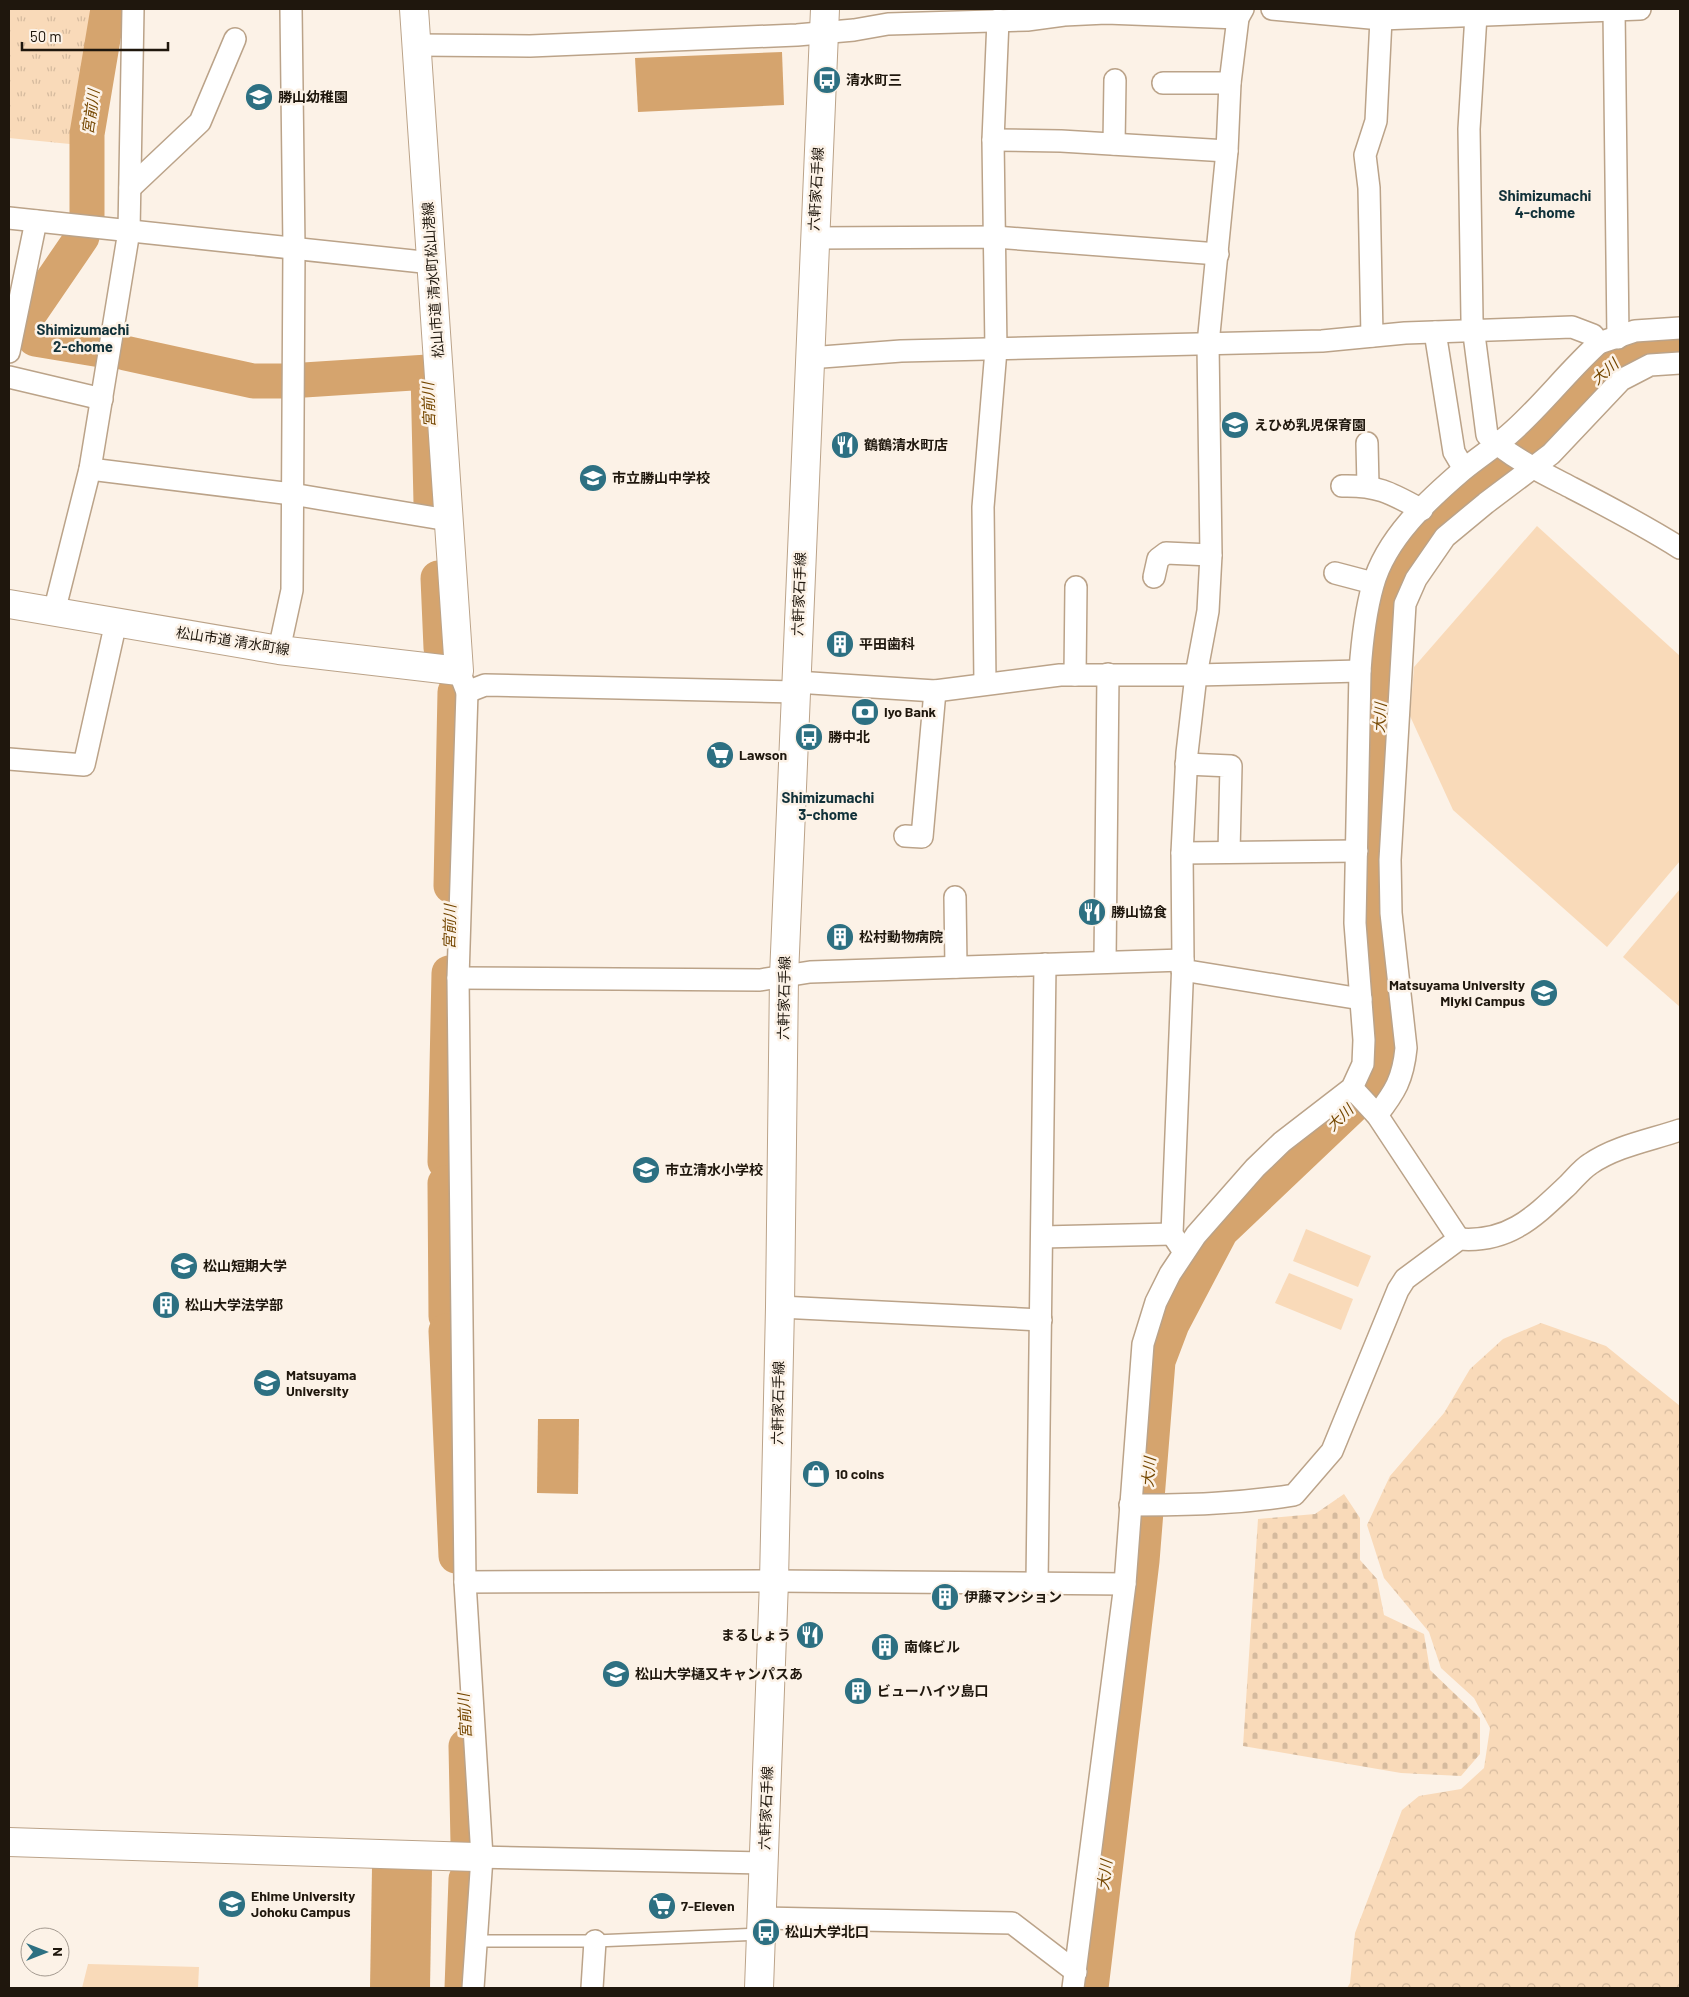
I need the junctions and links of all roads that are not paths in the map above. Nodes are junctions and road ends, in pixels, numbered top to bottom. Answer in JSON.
{"nodes":[{"id":1,"x":133,"y":9,"type":"edge"},
{"id":2,"x":291,"y":9,"type":"edge"},
{"id":3,"x":414,"y":9,"type":"edge"},
{"id":4,"x":1272,"y":9,"type":"edge"},
{"id":5,"x":1625,"y":9,"type":"edge"},
{"id":6,"x":1640,"y":9,"type":"edge"},
{"id":7,"x":1530,"y":11,"type":"edge"},
{"id":8,"x":1064,"y":12,"type":"edge"},
{"id":9,"x":1241,"y":13,"type":"edge"},
{"id":10,"x":1476,"y":15,"type":"junction"},
{"id":11,"x":1390,"y":16,"type":"edge"},
{"id":12,"x":998,"y":20,"type":"junction"},
{"id":13,"x":824,"y":21,"type":"edge"},
{"id":14,"x":235,"y":39,"type":"dead end"},
{"id":15,"x":416,"y":44,"type":"junction"},
{"id":16,"x":1115,"y":80,"type":"dead end"},
{"id":17,"x":1163,"y":83,"type":"dead end"},
{"id":18,"x":1230,"y":83,"type":"junction"},
{"id":19,"x":993,"y":140,"type":"junction"},
{"id":20,"x":1114,"y":144,"type":"junction"},
{"id":21,"x":1227,"y":151,"type":"junction"},
{"id":22,"x":130,"y":188,"type":"junction"},
{"id":23,"x":9,"y":218,"type":"edge"},
{"id":24,"x":36,"y":221,"type":"junction"},
{"id":25,"x":129,"y":231,"type":"junction"},
{"id":26,"x":995,"y":236,"type":"junction"},
{"id":27,"x":814,"y":238,"type":"junction"},
{"id":28,"x":294,"y":248,"type":"junction"},
{"id":29,"x":1218,"y":254,"type":"junction"},
{"id":30,"x":432,"y":263,"type":"junction"},
{"id":31,"x":1680,"y":328,"type":"edge"},
{"id":32,"x":1474,"y":330,"type":"junction"},
{"id":33,"x":1435,"y":332,"type":"junction"},
{"id":34,"x":1372,"y":336,"type":"junction"},
{"id":35,"x":1609,"y":341,"type":"junction"},
{"id":36,"x":1208,"y":344,"type":"junction"},
{"id":37,"x":996,"y":350,"type":"junction"},
{"id":38,"x":9,"y":352,"type":"edge"},
{"id":39,"x":809,"y":358,"type":"junction"},
{"id":40,"x":1680,"y":363,"type":"edge"},
{"id":41,"x":9,"y":377,"type":"edge"},
{"id":42,"x":102,"y":400,"type":"junction"},
{"id":43,"x":1367,"y":443,"type":"dead end"},
{"id":44,"x":1502,"y":448,"type":"junction"},
{"id":45,"x":1532,"y":466,"type":"junction"},
{"id":46,"x":90,"y":469,"type":"junction"},
{"id":47,"x":1464,"y":469,"type":"junction"},
{"id":48,"x":1342,"y":486,"type":"dead end"},
{"id":49,"x":1368,"y":486,"type":"junction"},
{"id":50,"x":292,"y":494,"type":"junction"},
{"id":51,"x":1422,"y":510,"type":"junction"},
{"id":52,"x":448,"y":520,"type":"junction"},
{"id":53,"x":1680,"y":548,"type":"edge"},
{"id":54,"x":1211,"y":555,"type":"junction"},
{"id":55,"x":1335,"y":573,"type":"dead end"},
{"id":56,"x":1154,"y":577,"type":"dead end"},
{"id":57,"x":1373,"y":583,"type":"junction"},
{"id":58,"x":1076,"y":587,"type":"dead end"},
{"id":59,"x":9,"y":604,"type":"edge"},
{"id":60,"x":54,"y":612,"type":"junction"},
{"id":61,"x":116,"y":622,"type":"junction"},
{"id":62,"x":279,"y":650,"type":"junction"},
{"id":63,"x":1360,"y":671,"type":"junction"},
{"id":64,"x":1108,"y":674,"type":"junction"},
{"id":65,"x":1075,"y":675,"type":"junction"},
{"id":66,"x":1196,"y":675,"type":"junction"},
{"id":67,"x":463,"y":681,"type":"junction"},
{"id":68,"x":985,"y":683,"type":"junction"},
{"id":69,"x":796,"y":687,"type":"junction"},
{"id":70,"x":935,"y":691,"type":"junction"},
{"id":71,"x":9,"y":759,"type":"edge"},
{"id":72,"x":1186,"y":764,"type":"junction"},
{"id":73,"x":905,"y":836,"type":"dead end"},
{"id":74,"x":1357,"y":851,"type":"junction"},
{"id":75,"x":1228,"y":852,"type":"junction"},
{"id":76,"x":1182,"y":853,"type":"junction"},
{"id":77,"x":955,"y":897,"type":"dead end"},
{"id":78,"x":1105,"y":962,"type":"junction"},
{"id":79,"x":1045,"y":964,"type":"junction"},
{"id":80,"x":1182,"y":965,"type":"junction"},
{"id":81,"x":956,"y":967,"type":"junction"},
{"id":82,"x":784,"y":976,"type":"junction"},
{"id":83,"x":458,"y":978,"type":"junction"},
{"id":84,"x":1361,"y":998,"type":"junction"},
{"id":85,"x":1354,"y":1090,"type":"junction"},
{"id":86,"x":1374,"y":1113,"type":"junction"},
{"id":87,"x":1680,"y":1130,"type":"edge"},
{"id":88,"x":1172,"y":1234,"type":"junction"},
{"id":89,"x":1042,"y":1237,"type":"junction"},
{"id":90,"x":1459,"y":1239,"type":"junction"},
{"id":91,"x":1184,"y":1252,"type":"junction"},
{"id":92,"x":780,"y":1307,"type":"junction"},
{"id":93,"x":1041,"y":1320,"type":"junction"},
{"id":94,"x":1132,"y":1505,"type":"junction"},
{"id":95,"x":774,"y":1581,"type":"junction"},
{"id":96,"x":465,"y":1582,"type":"junction"},
{"id":97,"x":1037,"y":1583,"type":"junction"},
{"id":98,"x":1125,"y":1584,"type":"junction"},
{"id":99,"x":9,"y":1842,"type":"edge"},
{"id":100,"x":473,"y":1857,"type":"junction"},
{"id":101,"x":764,"y":1863,"type":"junction"},
{"id":102,"x":761,"y":1926,"type":"junction"},
{"id":103,"x":476,"y":1941,"type":"junction"},
{"id":104,"x":594,"y":1941,"type":"junction"},
{"id":105,"x":1074,"y":1980,"type":"edge"},
{"id":106,"x":473,"y":1988,"type":"edge"},
{"id":107,"x":592,"y":1988,"type":"edge"},
{"id":108,"x":759,"y":1988,"type":"edge"}],
"edges":[{"from":1,"to":22,"type":"street"},
{"from":2,"to":28,"type":"street"},
{"from":3,"to":15,"type":"main road","name":"松山市道 清水町松山港線"},
{"from":4,"to":11,"type":"street"},
{"from":5,"to":6,"type":"street"},
{"from":5,"to":7,"type":"street"},
{"from":5,"to":35,"type":"street"},
{"from":7,"to":10,"type":"street"},
{"from":8,"to":9,"type":"street"},
{"from":8,"to":12,"type":"street"},
{"from":9,"to":18,"type":"street"},
{"from":10,"to":11,"type":"street"},
{"from":10,"to":32,"type":"street"},
{"from":11,"to":34,"type":"street"},
{"from":12,"to":13,"type":"street"},
{"from":12,"to":19,"type":"street"},
{"from":13,"to":15,"type":"street"},
{"from":13,"to":27,"type":"main road","name":"六軒家石手線"},
{"from":14,"to":22,"type":"street"},
{"from":15,"to":30,"type":"main road","name":"松山市道 清水町松山港線"},
{"from":16,"to":20,"type":"street"},
{"from":17,"to":18,"type":"street"},
{"from":18,"to":21,"type":"street"},
{"from":19,"to":20,"type":"street"},
{"from":19,"to":26,"type":"street"},
{"from":20,"to":21,"type":"street"},
{"from":21,"to":29,"type":"street"},
{"from":22,"to":25,"type":"street"},
{"from":23,"to":24,"type":"street"},
{"from":24,"to":25,"type":"street"},
{"from":24,"to":38,"type":"street"},
{"from":25,"to":28,"type":"street"},
{"from":25,"to":42,"type":"street"},
{"from":26,"to":27,"type":"street"},
{"from":26,"to":29,"type":"street"},
{"from":26,"to":37,"type":"street"},
{"from":27,"to":39,"type":"main road","name":"六軒家石手線"},
{"from":28,"to":30,"type":"street"},
{"from":28,"to":50,"type":"street"},
{"from":29,"to":36,"type":"street"},
{"from":30,"to":52,"type":"main road","name":"松山市道 清水町松山港線"},
{"from":31,"to":35,"type":"street"},
{"from":32,"to":33,"type":"street"},
{"from":32,"to":35,"type":"street"},
{"from":32,"to":44,"type":"street"},
{"from":33,"to":34,"type":"street"},
{"from":33,"to":47,"type":"street"},
{"from":34,"to":36,"type":"street"},
{"from":35,"to":44,"type":"street"},
{"from":36,"to":37,"type":"street"},
{"from":36,"to":54,"type":"street"},
{"from":37,"to":39,"type":"street"},
{"from":37,"to":68,"type":"street"},
{"from":39,"to":69,"type":"main road","name":"六軒家石手線"},
{"from":40,"to":45,"type":"street"},
{"from":41,"to":42,"type":"street"},
{"from":42,"to":46,"type":"street"},
{"from":43,"to":49,"type":"street"},
{"from":44,"to":45,"type":"street"},
{"from":44,"to":47,"type":"street"},
{"from":45,"to":53,"type":"street"},
{"from":45,"to":86,"type":"street"},
{"from":46,"to":50,"type":"street"},
{"from":46,"to":60,"type":"street"},
{"from":47,"to":51,"type":"street"},
{"from":48,"to":49,"type":"street"},
{"from":49,"to":51,"type":"street"},
{"from":50,"to":52,"type":"street"},
{"from":50,"to":62,"type":"street"},
{"from":51,"to":57,"type":"street"},
{"from":52,"to":67,"type":"main road","name":"松山市道 清水町松山港線"},
{"from":54,"to":56,"type":"street"},
{"from":54,"to":66,"type":"street"},
{"from":55,"to":57,"type":"street"},
{"from":57,"to":63,"type":"street"},
{"from":58,"to":65,"type":"street"},
{"from":59,"to":60,"type":"main road","name":"松山市道 清水町線"},
{"from":60,"to":61,"type":"main road","name":"松山市道 清水町線"},
{"from":61,"to":62,"type":"main road","name":"松山市道 清水町線"},
{"from":61,"to":71,"type":"street"},
{"from":62,"to":67,"type":"main road","name":"松山市道 清水町線"},
{"from":63,"to":66,"type":"street"},
{"from":63,"to":74,"type":"street"},
{"from":64,"to":65,"type":"street"},
{"from":64,"to":66,"type":"street"},
{"from":64,"to":78,"type":"street"},
{"from":65,"to":68,"type":"street"},
{"from":66,"to":72,"type":"street"},
{"from":67,"to":69,"type":"street"},
{"from":67,"to":83,"type":"street"},
{"from":68,"to":70,"type":"street"},
{"from":69,"to":70,"type":"street"},
{"from":69,"to":82,"type":"main road","name":"六軒家石手線"},
{"from":70,"to":73,"type":"street"},
{"from":72,"to":75,"type":"street"},
{"from":72,"to":76,"type":"street"},
{"from":74,"to":75,"type":"street"},
{"from":74,"to":84,"type":"street"},
{"from":75,"to":76,"type":"street"},
{"from":76,"to":80,"type":"street"},
{"from":77,"to":81,"type":"street"},
{"from":78,"to":79,"type":"street"},
{"from":78,"to":80,"type":"street"},
{"from":79,"to":81,"type":"street"},
{"from":79,"to":89,"type":"street"},
{"from":80,"to":84,"type":"street"},
{"from":80,"to":88,"type":"street"},
{"from":81,"to":82,"type":"street"},
{"from":82,"to":83,"type":"street"},
{"from":82,"to":92,"type":"main road","name":"六軒家石手線"},
{"from":83,"to":96,"type":"street"},
{"from":84,"to":85,"type":"street"},
{"from":85,"to":86,"type":"street"},
{"from":85,"to":91,"type":"street"},
{"from":86,"to":90,"type":"street"},
{"from":87,"to":90,"type":"street"},
{"from":88,"to":89,"type":"street"},
{"from":88,"to":91,"type":"street"},
{"from":89,"to":93,"type":"street"},
{"from":90,"to":94,"type":"street"},
{"from":91,"to":94,"type":"street"},
{"from":92,"to":93,"type":"street"},
{"from":92,"to":95,"type":"main road","name":"六軒家石手線"},
{"from":93,"to":97,"type":"street"},
{"from":94,"to":98,"type":"street"},
{"from":95,"to":96,"type":"street"},
{"from":95,"to":97,"type":"street"},
{"from":95,"to":101,"type":"main road","name":"六軒家石手線"},
{"from":96,"to":100,"type":"street"},
{"from":97,"to":98,"type":"street"},
{"from":98,"to":105,"type":"street"},
{"from":99,"to":100,"type":"main road"},
{"from":100,"to":101,"type":"street"},
{"from":100,"to":103,"type":"street"},
{"from":101,"to":102,"type":"main road","name":"六軒家石手線"},
{"from":102,"to":104,"type":"lane"},
{"from":102,"to":105,"type":"street"},
{"from":102,"to":108,"type":"main road","name":"六軒家石手線"},
{"from":103,"to":104,"type":"lane"},
{"from":103,"to":106,"type":"street"},
{"from":104,"to":107,"type":"street"}]}
